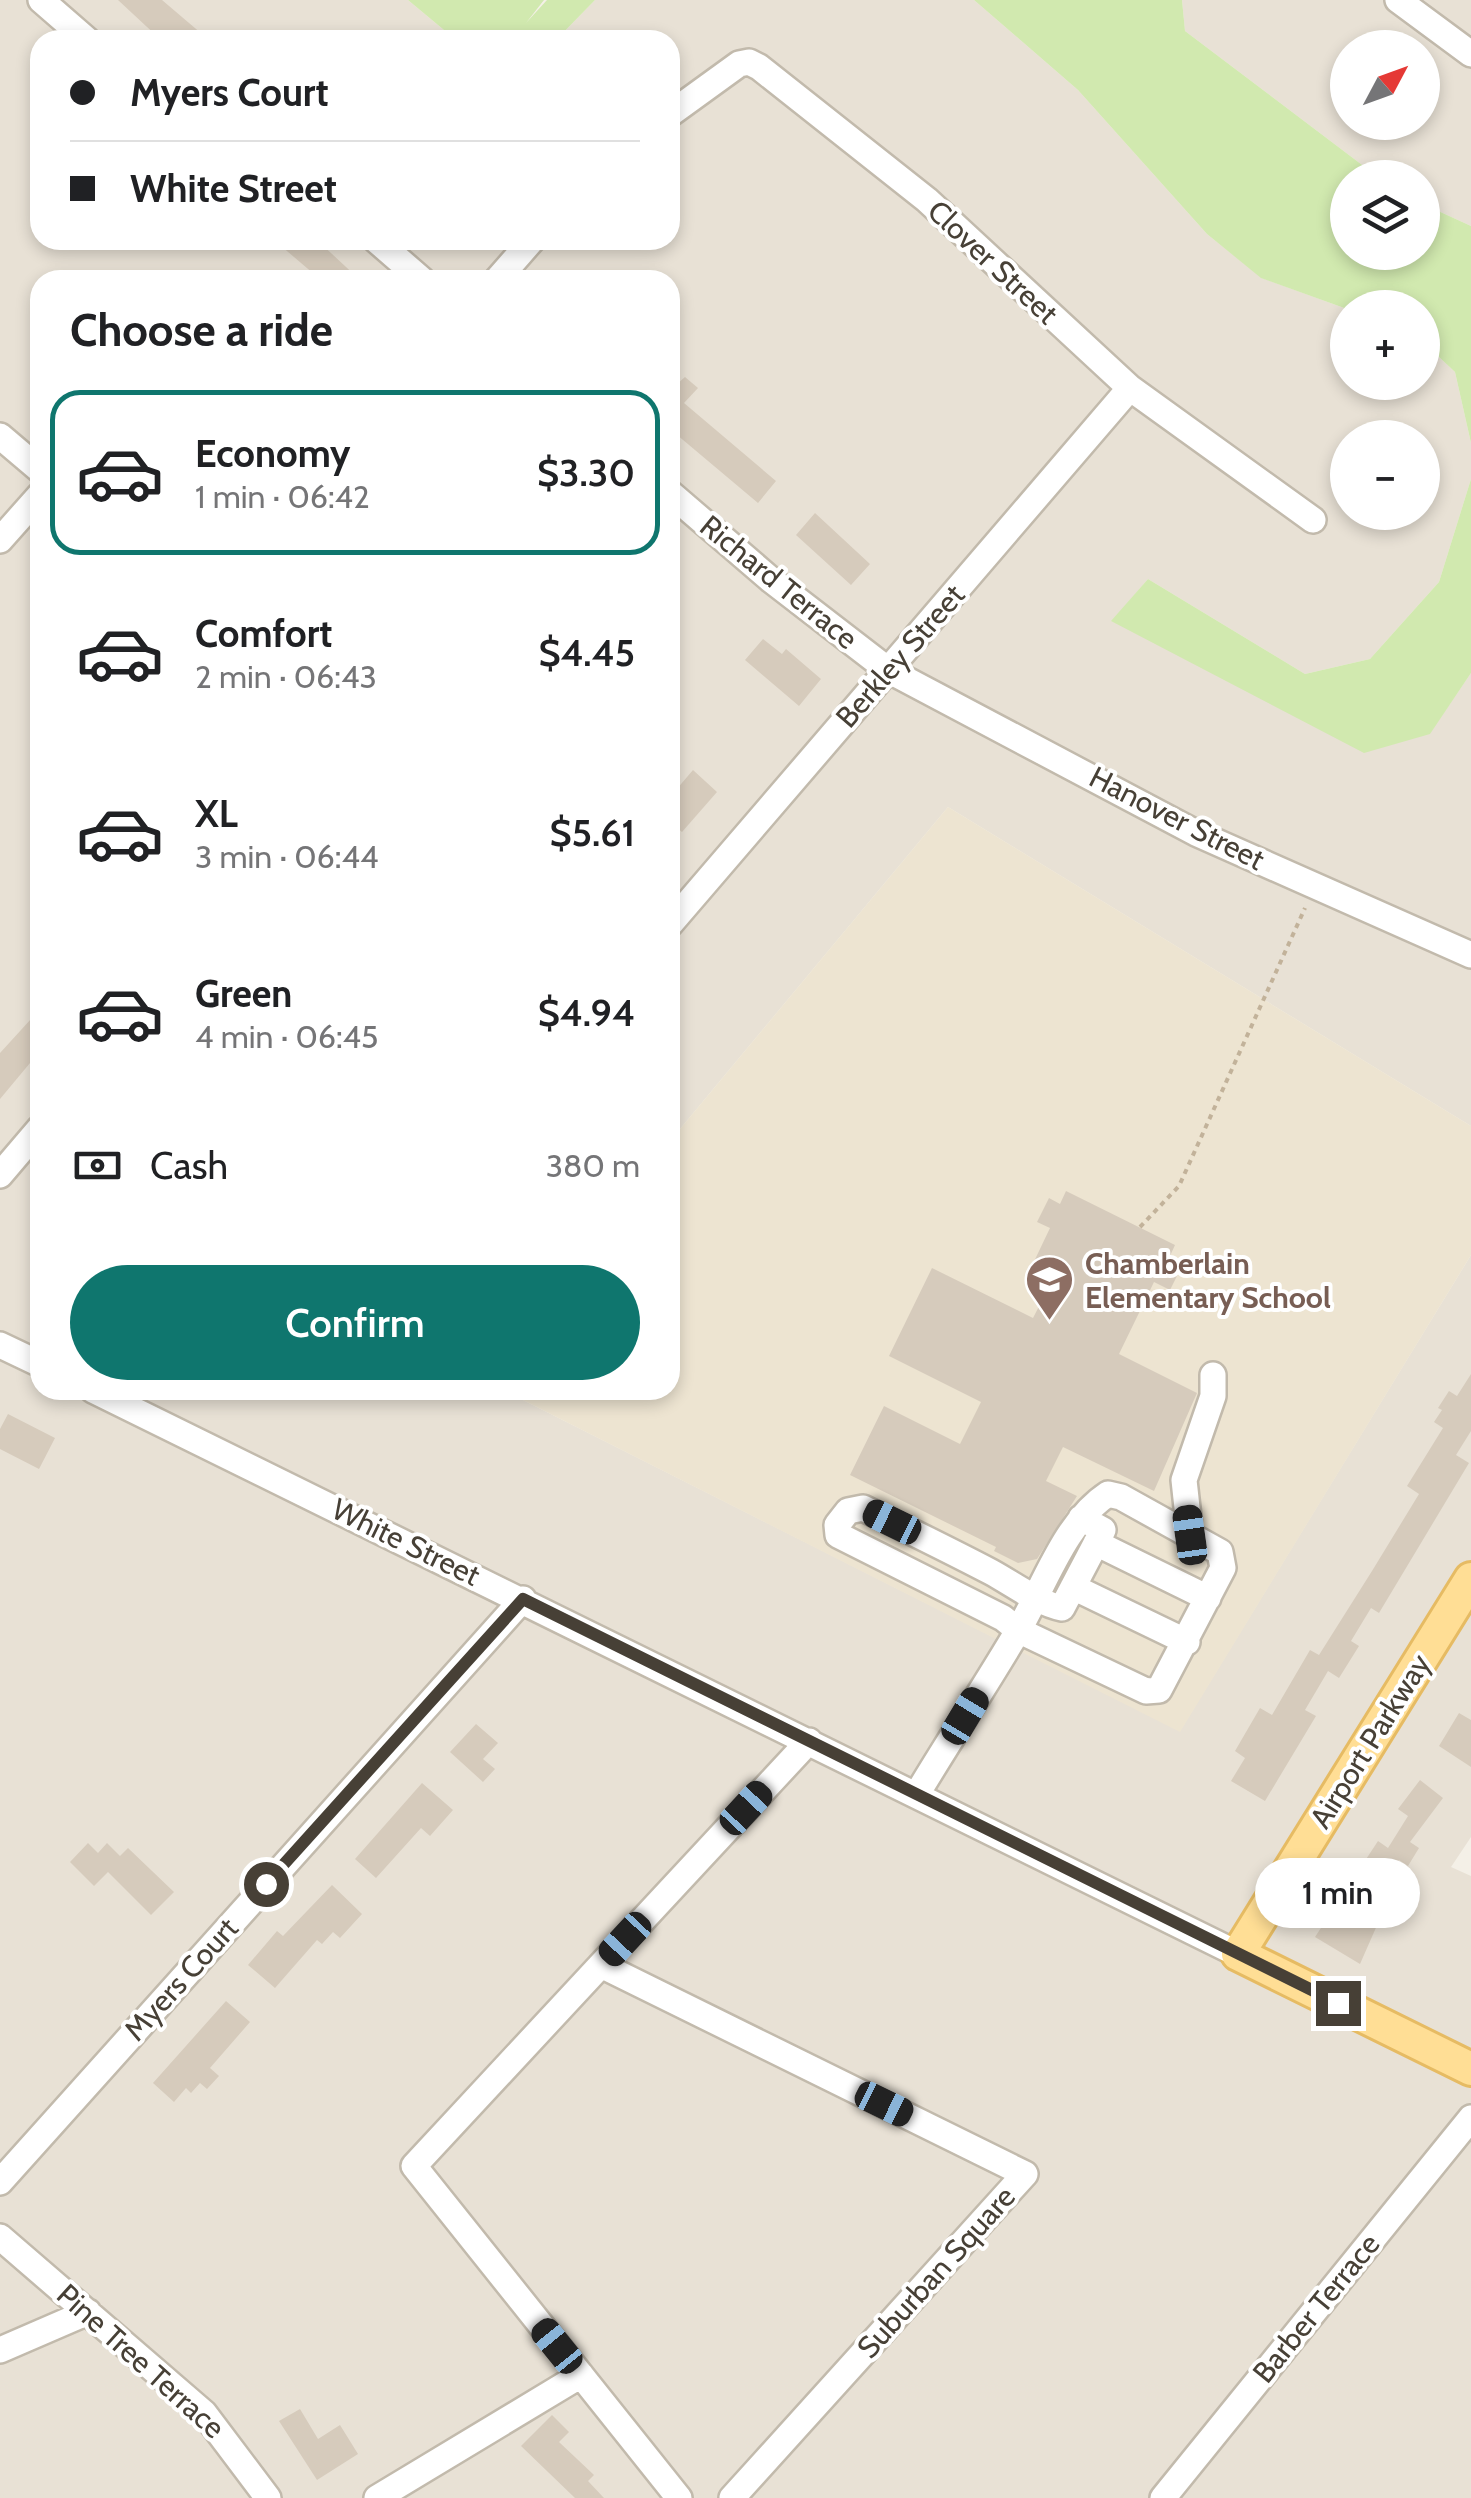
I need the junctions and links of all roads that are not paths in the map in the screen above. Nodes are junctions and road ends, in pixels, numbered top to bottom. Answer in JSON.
{"nodes":[{"id":1,"x":41,"y":0,"type":"edge"},
{"id":2,"x":1398,"y":0,"type":"edge"},
{"id":3,"x":75,"y":30,"type":"edge"},
{"id":4,"x":1471,"y":54,"type":"edge"},
{"id":5,"x":680,"y":107,"type":"edge"},
{"id":6,"x":388,"y":250,"type":"edge"},
{"id":7,"x":523,"y":250,"type":"edge"},
{"id":8,"x":410,"y":270,"type":"edge"},
{"id":9,"x":506,"y":270,"type":"edge"},
{"id":10,"x":1130,"y":388,"type":"junction"},
{"id":11,"x":0,"y":436,"type":"edge"},
{"id":12,"x":30,"y":462,"type":"edge"},
{"id":13,"x":680,"y":502,"type":"edge"},
{"id":14,"x":30,"y":506,"type":"edge"},
{"id":15,"x":1313,"y":520,"type":"dead end"},
{"id":16,"x":0,"y":540,"type":"edge"},
{"id":17,"x":888,"y":670,"type":"junction"},
{"id":18,"x":680,"y":912,"type":"edge"},
{"id":19,"x":1471,"y":955,"type":"edge"},
{"id":20,"x":30,"y":1140,"type":"edge"},
{"id":21,"x":0,"y":1174,"type":"edge"},
{"id":22,"x":0,"y":1345,"type":"edge"},
{"id":23,"x":30,"y":1359,"type":"edge"},
{"id":24,"x":1213,"y":1375,"type":"dead end"},
{"id":25,"x":114,"y":1400,"type":"edge"},
{"id":26,"x":1081,"y":1518,"type":"junction"},
{"id":27,"x":1190,"y":1535,"type":"junction"},
{"id":28,"x":1096,"y":1543,"type":"junction"},
{"id":29,"x":1471,"y":1579,"type":"edge"},
{"id":30,"x":1073,"y":1587,"type":"junction"},
{"id":31,"x":1037,"y":1597,"type":"junction"},
{"id":32,"x":1208,"y":1598,"type":"junction"},
{"id":33,"x":523,"y":1599,"type":"junction"},
{"id":34,"x":1018,"y":1630,"type":"junction"},
{"id":35,"x":1187,"y":1642,"type":"junction"},
{"id":36,"x":810,"y":1741,"type":"junction"},
{"id":37,"x":917,"y":1794,"type":"junction"},
{"id":38,"x":1238,"y":1954,"type":"junction"},
{"id":39,"x":601,"y":1965,"type":"junction"},
{"id":40,"x":1471,"y":2069,"type":"edge"},
{"id":41,"x":1471,"y":2118,"type":"edge"},
{"id":42,"x":0,"y":2182,"type":"edge"},
{"id":43,"x":0,"y":2236,"type":"edge"},
{"id":44,"x":88,"y":2312,"type":"junction"},
{"id":45,"x":0,"y":2350,"type":"edge"},
{"id":46,"x":580,"y":2376,"type":"junction"},
{"id":47,"x":268,"y":2498,"type":"edge"},
{"id":48,"x":376,"y":2498,"type":"edge"},
{"id":49,"x":679,"y":2498,"type":"edge"},
{"id":50,"x":732,"y":2498,"type":"edge"},
{"id":51,"x":1163,"y":2498,"type":"edge"}],
"edges":[{"from":1,"to":3,"type":"street"},
{"from":2,"to":4,"type":"street"},
{"from":5,"to":10,"type":"street","name":"Clover Street"},
{"from":6,"to":8,"type":"street"},
{"from":7,"to":9,"type":"street"},
{"from":10,"to":15,"type":"street","name":"Clover Street"},
{"from":10,"to":17,"type":"street","name":"Berkley Street"},
{"from":11,"to":12,"type":"street"},
{"from":13,"to":17,"type":"street","name":"Richard Terrace"},
{"from":14,"to":16,"type":"street"},
{"from":17,"to":18,"type":"street","name":"Berkley Street"},
{"from":17,"to":19,"type":"street","name":"Hanover Street"},
{"from":20,"to":21,"type":"street"},
{"from":22,"to":23,"type":"street"},
{"from":24,"to":27,"type":"street"},
{"from":25,"to":33,"type":"street","name":"White Street"},
{"from":26,"to":27,"type":"street"},
{"from":26,"to":28,"type":"street"},
{"from":26,"to":31,"type":"street"},
{"from":27,"to":32,"type":"street"},
{"from":28,"to":30,"type":"street"},
{"from":28,"to":32,"type":"street"},
{"from":29,"to":38,"type":"main road","name":"Airport Parkway"},
{"from":30,"to":31,"type":"street"},
{"from":30,"to":35,"type":"street"},
{"from":31,"to":34,"type":"street"},
{"from":31,"to":34,"type":"street"},
{"from":32,"to":35,"type":"street"},
{"from":33,"to":36,"type":"street","name":"White Street"},
{"from":33,"to":42,"type":"street","name":"Myers Court"},
{"from":34,"to":35,"type":"street"},
{"from":34,"to":37,"type":"street"},
{"from":36,"to":37,"type":"street","name":"White Street"},
{"from":36,"to":39,"type":"street"},
{"from":37,"to":38,"type":"street","name":"White Street"},
{"from":38,"to":40,"type":"main road","name":"White Street"},
{"from":39,"to":46,"type":"street"},
{"from":39,"to":50,"type":"street","name":"Suburban Square"},
{"from":41,"to":51,"type":"street","name":"Barber Terrace"},
{"from":43,"to":44,"type":"street","name":"Pine Tree Terrace"},
{"from":44,"to":45,"type":"street"},
{"from":44,"to":47,"type":"street","name":"Pine Tree Terrace"},
{"from":46,"to":48,"type":"street"},
{"from":46,"to":49,"type":"street"}]}
